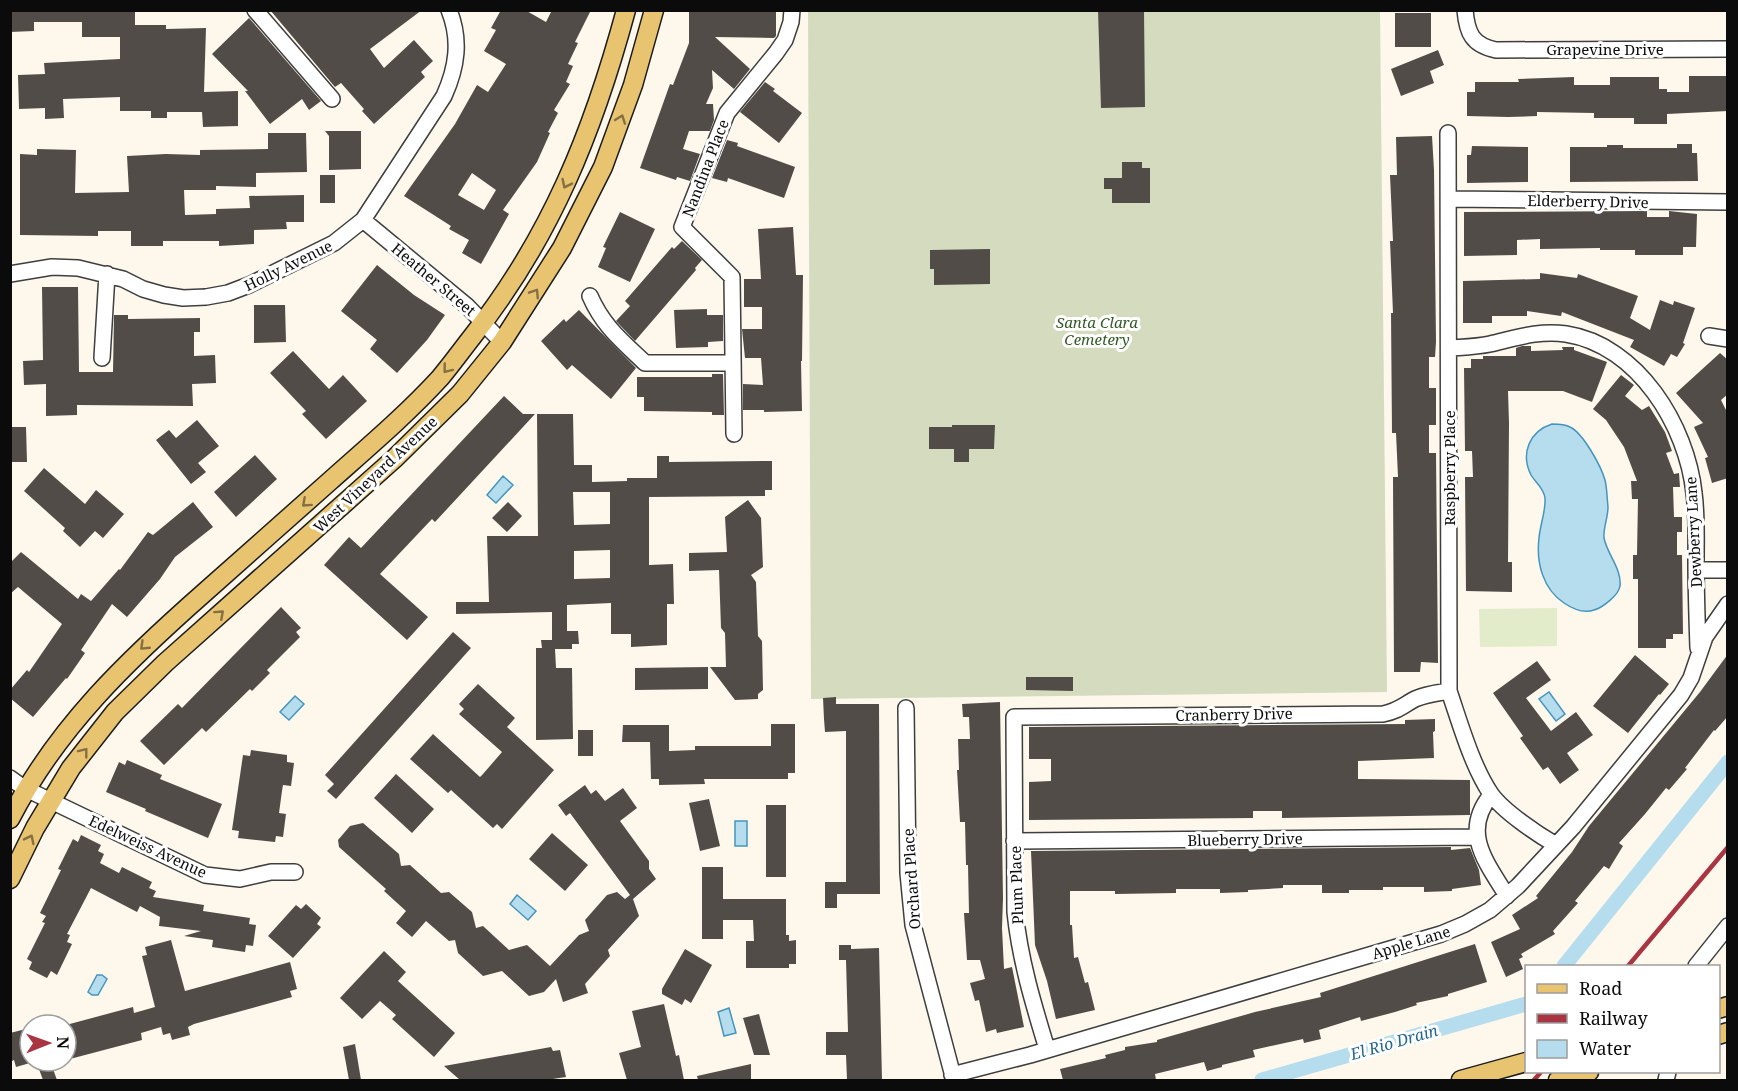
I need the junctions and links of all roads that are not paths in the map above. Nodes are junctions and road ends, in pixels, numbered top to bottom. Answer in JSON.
{"nodes":[{"id":1,"x":255,"y":10,"type":"edge"},
{"id":2,"x":449,"y":10,"type":"edge"},
{"id":3,"x":626,"y":10,"type":"edge"},
{"id":4,"x":654,"y":10,"type":"edge"},
{"id":5,"x":792,"y":10,"type":"edge"},
{"id":6,"x":1466,"y":10,"type":"edge"},
{"id":7,"x":1728,"y":49,"type":"edge"},
{"id":8,"x":332,"y":99,"type":"dead end"},
{"id":9,"x":1448,"y":134,"type":"dead end"},
{"id":10,"x":1448,"y":199,"type":"junction"},
{"id":11,"x":1728,"y":202,"type":"edge"},
{"id":12,"x":363,"y":220,"type":"junction"},
{"id":13,"x":10,"y":274,"type":"edge"},
{"id":14,"x":107,"y":274,"type":"junction"},
{"id":15,"x":590,"y":296,"type":"dead end"},
{"id":16,"x":483,"y":323,"type":"junction"},
{"id":17,"x":1709,"y":336,"type":"dead end"},
{"id":18,"x":1728,"y":339,"type":"edge"},
{"id":19,"x":502,"y":342,"type":"junction"},
{"id":20,"x":1449,"y":348,"type":"junction"},
{"id":21,"x":102,"y":358,"type":"dead end"},
{"id":22,"x":734,"y":363,"type":"junction"},
{"id":23,"x":734,"y":434,"type":"dead end"},
{"id":24,"x":1696,"y":570,"type":"junction"},
{"id":25,"x":1728,"y":570,"type":"edge"},
{"id":26,"x":1728,"y":604,"type":"edge"},
{"id":27,"x":1698,"y":656,"type":"junction"},
{"id":28,"x":1449,"y":691,"type":"junction"},
{"id":29,"x":906,"y":708,"type":"dead end"},
{"id":30,"x":1014,"y":717,"type":"joint"},
{"id":31,"x":10,"y":778,"type":"edge"},
{"id":32,"x":28,"y":789,"type":"junction"},
{"id":33,"x":1491,"y":795,"type":"junction"},
{"id":34,"x":52,"y":801,"type":"junction"},
{"id":35,"x":10,"y":819,"type":"edge"},
{"id":36,"x":1477,"y":837,"type":"junction"},
{"id":37,"x":1014,"y":841,"type":"junction"},
{"id":38,"x":1556,"y":844,"type":"junction"},
{"id":39,"x":295,"y":872,"type":"dead end"},
{"id":40,"x":10,"y":879,"type":"edge"},
{"id":41,"x":1507,"y":896,"type":"junction"},
{"id":42,"x":1728,"y":926,"type":"edge"},
{"id":43,"x":1697,"y":965,"type":"edge"},
{"id":44,"x":1047,"y":1049,"type":"junction"},
{"id":45,"x":1525,"y":1063,"type":"edge"},
{"id":46,"x":1582,"y":1073,"type":"edge"},
{"id":47,"x":953,"y":1078,"type":"edge"},
{"id":48,"x":1461,"y":1080,"type":"edge"},
{"id":49,"x":1558,"y":1080,"type":"edge"}],
"edges":[{"from":1,"to":8,"type":"street"},
{"from":2,"to":12,"type":"street","name":"Holly Avenue"},
{"from":3,"to":16,"type":"main road","name":"West Vineyard Avenue","one_way":true},
{"from":19,"to":4,"type":"main road","name":"West Vineyard Avenue","one_way":true},
{"from":5,"to":22,"type":"street","name":"Nandina Place"},
{"from":6,"to":7,"type":"street","name":"Grapevine Drive"},
{"from":9,"to":10,"type":"street","name":"Raspberry Place"},
{"from":10,"to":11,"type":"street","name":"Elderberry Drive"},
{"from":10,"to":20,"type":"street","name":"Raspberry Place"},
{"from":12,"to":14,"type":"street","name":"Holly Avenue"},
{"from":12,"to":16,"type":"street","name":"Heather Street"},
{"from":13,"to":14,"type":"street","name":"Holly Avenue"},
{"from":14,"to":21,"type":"street"},
{"from":15,"to":22,"type":"street"},
{"from":16,"to":19,"type":"street","name":"Heather Street"},
{"from":16,"to":32,"type":"main road","name":"West Vineyard Avenue","one_way":true},
{"from":17,"to":18,"type":"street"},
{"from":34,"to":19,"type":"main road","name":"West Vineyard Avenue","one_way":true},
{"from":20,"to":24,"type":"street","name":"Dewberry Lane"},
{"from":20,"to":28,"type":"street","name":"Raspberry Place"},
{"from":22,"to":23,"type":"street","name":"Nandina Place"},
{"from":24,"to":25,"type":"street"},
{"from":24,"to":27,"type":"street","name":"Dewberry Lane"},
{"from":26,"to":27,"type":"street","name":"Apple Lane"},
{"from":27,"to":38,"type":"street","name":"Apple Lane"},
{"from":28,"to":30,"type":"street","name":"Cranberry Drive"},
{"from":28,"to":33,"type":"street","name":"Raspberry Place"},
{"from":29,"to":47,"type":"street","name":"Orchard Place"},
{"from":30,"to":37,"type":"street","name":"Plum Place"},
{"from":31,"to":32,"type":"street","name":"Edelweiss Avenue"},
{"from":32,"to":34,"type":"street","name":"Edelweiss Avenue"},
{"from":32,"to":35,"type":"main road","name":"West Vineyard Avenue"},
{"from":33,"to":36,"type":"street"},
{"from":33,"to":38,"type":"street","name":"Raspberry Place"},
{"from":34,"to":39,"type":"street","name":"Edelweiss Avenue"},
{"from":40,"to":34,"type":"main road","name":"West Vineyard Avenue","one_way":true},
{"from":36,"to":37,"type":"street","name":"Blueberry Drive"},
{"from":36,"to":41,"type":"street"},
{"from":37,"to":44,"type":"street","name":"Plum Place"},
{"from":38,"to":41,"type":"street","name":"Apple Lane"},
{"from":41,"to":44,"type":"street","name":"Apple Lane"},
{"from":42,"to":43,"type":"street"},
{"from":44,"to":47,"type":"street","name":"Apple Lane"},
{"from":45,"to":48,"type":"main road"},
{"from":46,"to":49,"type":"main road"}]}
